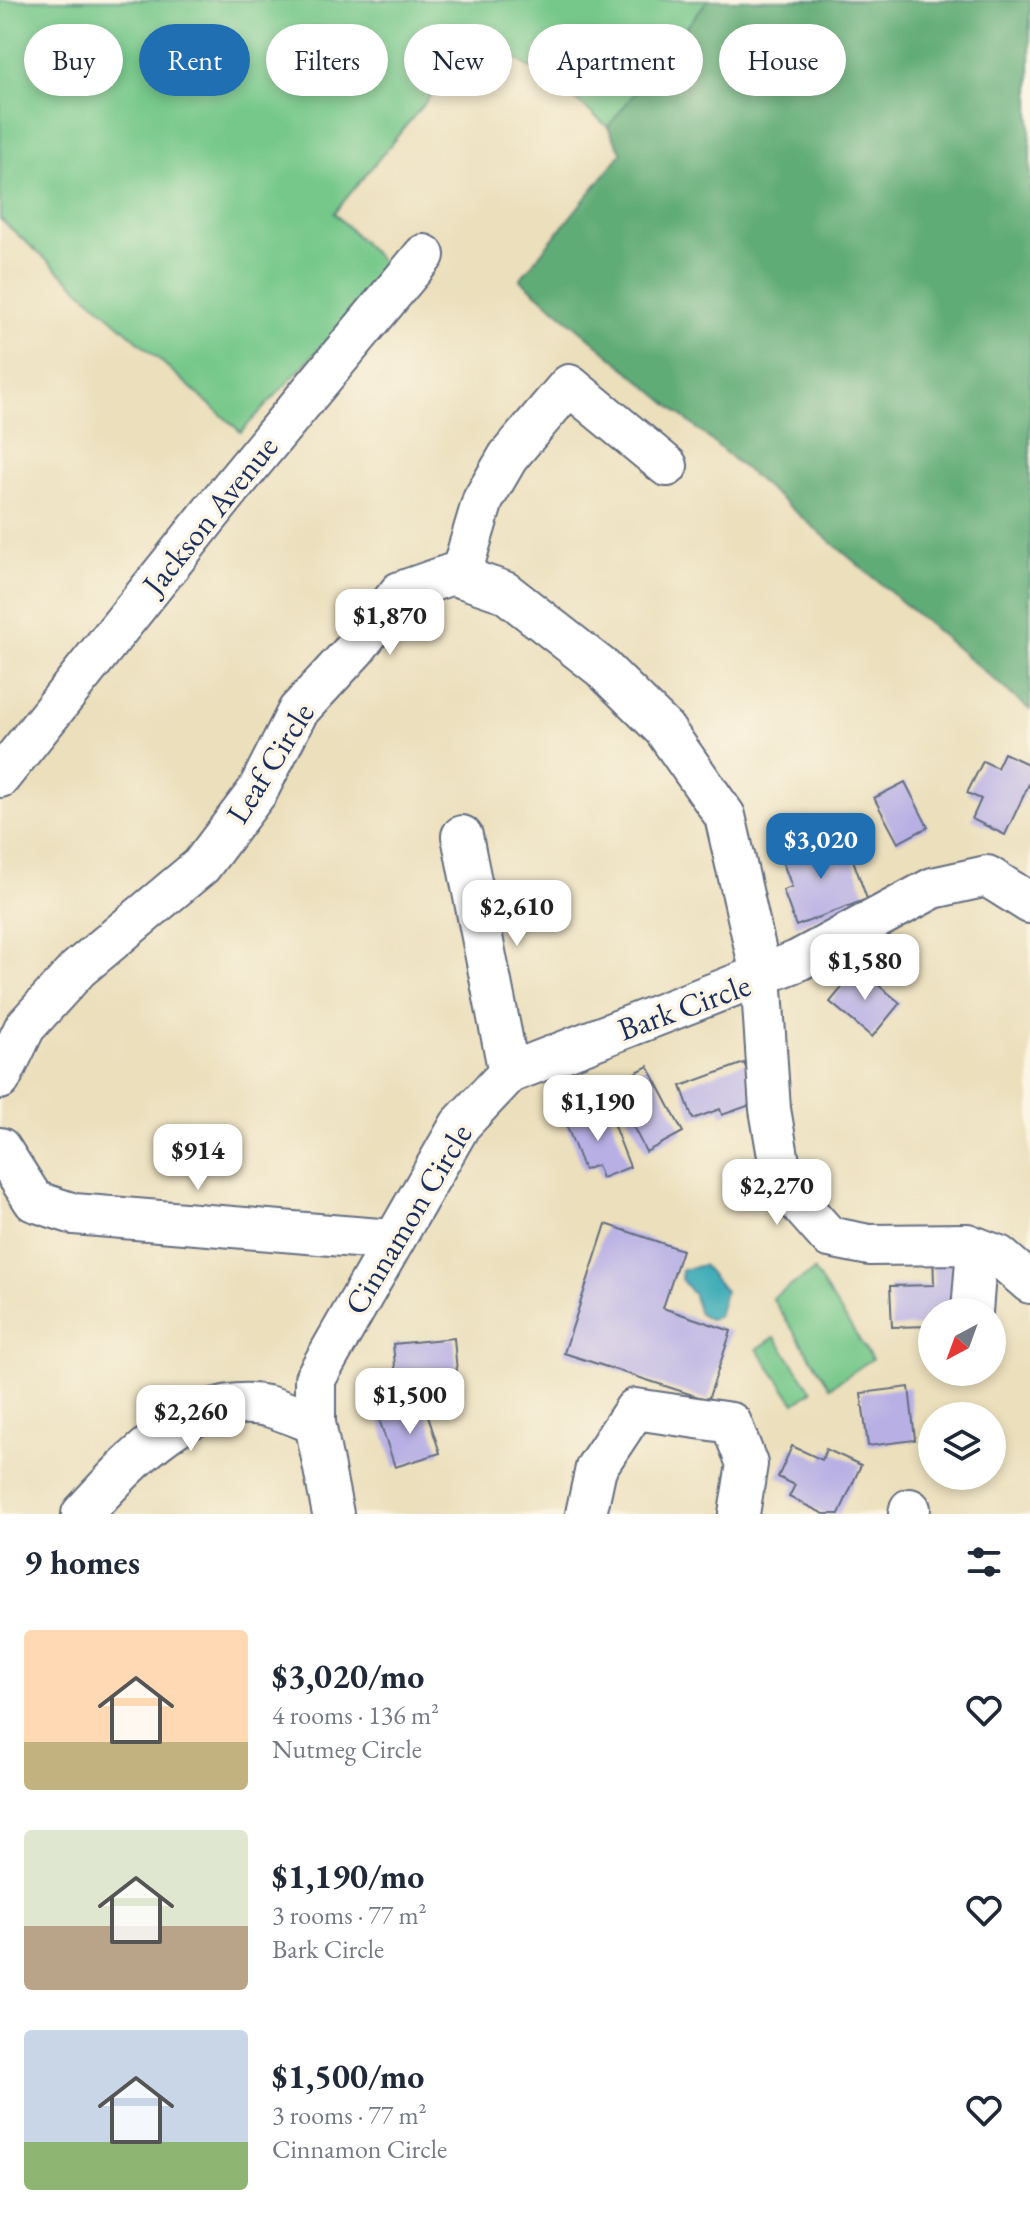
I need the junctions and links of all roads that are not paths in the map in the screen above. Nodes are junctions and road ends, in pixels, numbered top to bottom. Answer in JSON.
{"nodes":[{"id":1,"x":424,"y":255,"type":"dead end"},
{"id":2,"x":667,"y":466,"type":"dead end"},
{"id":3,"x":460,"y":577,"type":"junction"},
{"id":4,"x":0,"y":777,"type":"edge"},
{"id":5,"x":462,"y":836,"type":"dead end"},
{"id":6,"x":1023,"y":885,"type":"edge"},
{"id":7,"x":761,"y":974,"type":"junction"},
{"id":8,"x":509,"y":1073,"type":"junction"},
{"id":9,"x":0,"y":1079,"type":"edge"},
{"id":10,"x":0,"y":1148,"type":"edge"},
{"id":11,"x":392,"y":1240,"type":"junction"},
{"id":12,"x":977,"y":1248,"type":"junction"},
{"id":13,"x":1030,"y":1283,"type":"edge"},
{"id":14,"x":973,"y":1298,"type":"edge"},
{"id":15,"x":315,"y":1423,"type":"junction"},
{"id":16,"x":82,"y":1514,"type":"edge"},
{"id":17,"x":333,"y":1514,"type":"edge"},
{"id":18,"x":586,"y":1514,"type":"edge"},
{"id":19,"x":739,"y":1514,"type":"edge"}],
"edges":[{"from":1,"to":4,"type":"street","name":"Jackson Avenue"},
{"from":2,"to":3,"type":"street"},
{"from":3,"to":7,"type":"street","name":"Leaf Circle"},
{"from":3,"to":9,"type":"street","name":"Leaf Circle"},
{"from":5,"to":8,"type":"street"},
{"from":6,"to":7,"type":"street"},
{"from":7,"to":8,"type":"street","name":"Bark Circle"},
{"from":7,"to":12,"type":"street","name":"Bark Circle"},
{"from":8,"to":11,"type":"street","name":"Cinnamon Circle"},
{"from":10,"to":11,"type":"street"},
{"from":11,"to":15,"type":"street","name":"Cinnamon Circle"},
{"from":12,"to":13,"type":"street","name":"Bark Circle"},
{"from":12,"to":14,"type":"street"},
{"from":15,"to":16,"type":"street"},
{"from":15,"to":17,"type":"street","name":"Cinnamon Circle"},
{"from":18,"to":19,"type":"street"}]}
